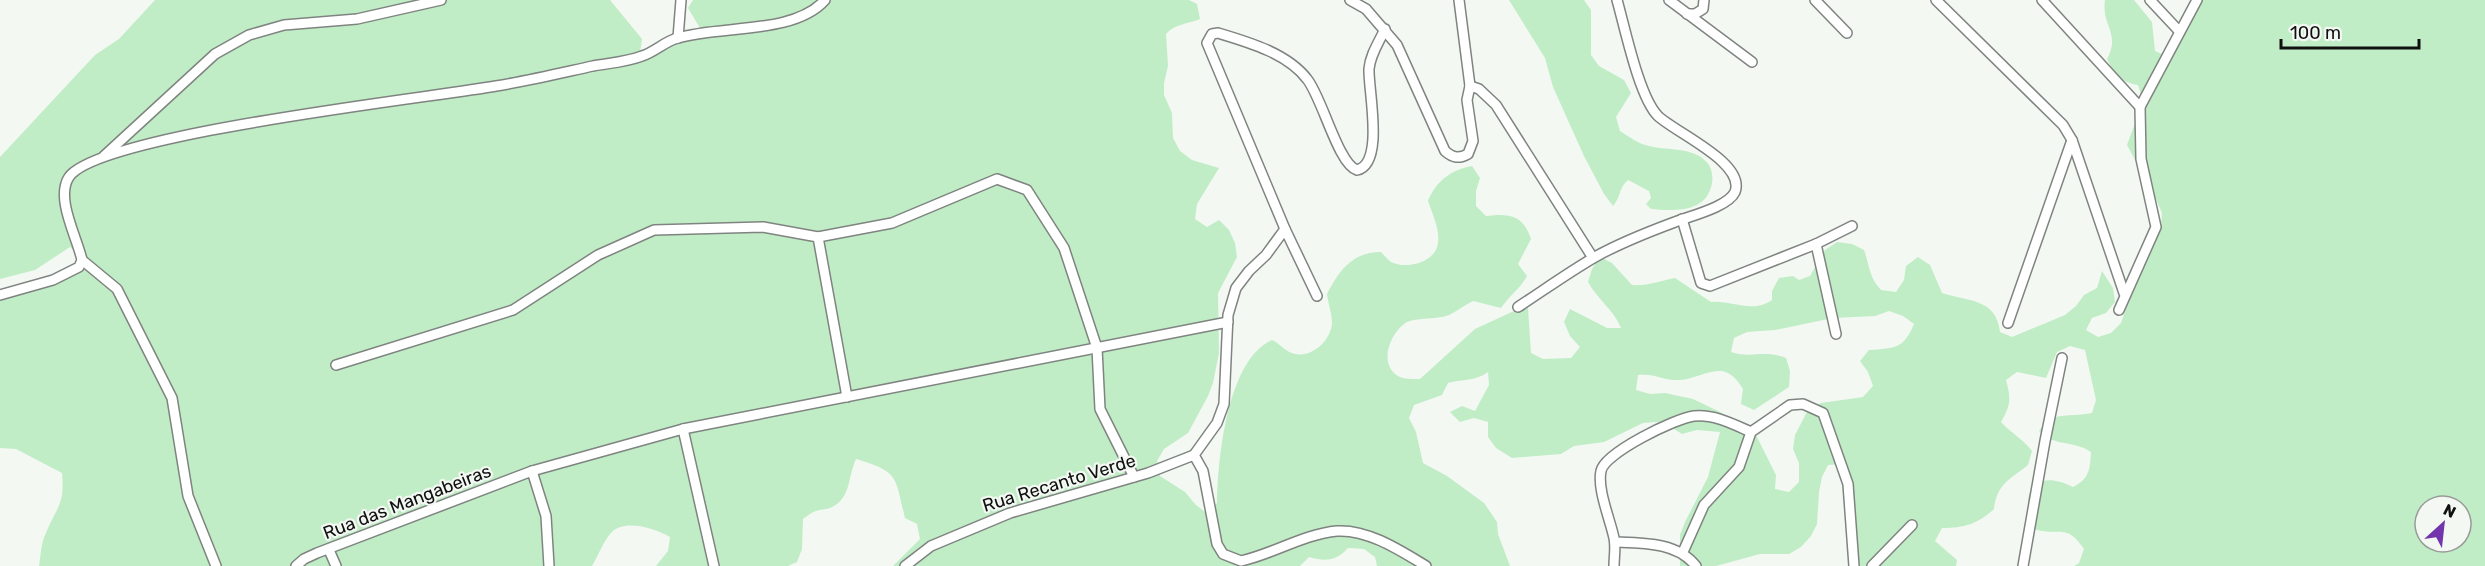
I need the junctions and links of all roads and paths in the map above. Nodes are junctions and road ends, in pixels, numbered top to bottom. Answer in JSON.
{"nodes":[{"id":1,"x":441,"y":0,"type":"edge"},
{"id":2,"x":681,"y":0,"type":"edge"},
{"id":3,"x":825,"y":0,"type":"edge"},
{"id":4,"x":1350,"y":0,"type":"edge"},
{"id":5,"x":1459,"y":0,"type":"edge"},
{"id":6,"x":1617,"y":0,"type":"edge"},
{"id":7,"x":1669,"y":0,"type":"edge"},
{"id":8,"x":1704,"y":0,"type":"edge"},
{"id":9,"x":1815,"y":0,"type":"edge"},
{"id":10,"x":1936,"y":0,"type":"edge"},
{"id":11,"x":2042,"y":0,"type":"edge"},
{"id":12,"x":2150,"y":0,"type":"edge"},
{"id":13,"x":2197,"y":0,"type":"edge"},
{"id":14,"x":1687,"y":14,"type":"junction"},
{"id":15,"x":1385,"y":29,"type":"junction"},
{"id":16,"x":2179,"y":31,"type":"junction"},
{"id":17,"x":1847,"y":33,"type":"dead end"},
{"id":18,"x":678,"y":38,"type":"junction"},
{"id":19,"x":1752,"y":62,"type":"dead end"},
{"id":20,"x":1470,"y":86,"type":"junction"},
{"id":21,"x":2140,"y":106,"type":"junction"},
{"id":22,"x":2072,"y":140,"type":"junction"},
{"id":23,"x":100,"y":160,"type":"junction"},
{"id":24,"x":1682,"y":219,"type":"junction"},
{"id":25,"x":1852,"y":226,"type":"dead end"},
{"id":26,"x":1285,"y":229,"type":"junction"},
{"id":27,"x":818,"y":237,"type":"junction"},
{"id":28,"x":1816,"y":244,"type":"junction"},
{"id":29,"x":1593,"y":258,"type":"junction"},
{"id":30,"x":82,"y":260,"type":"junction"},
{"id":31,"x":2124,"y":293,"type":"junction"},
{"id":32,"x":0,"y":295,"type":"edge"},
{"id":33,"x":1317,"y":296,"type":"dead end"},
{"id":34,"x":1518,"y":307,"type":"dead end"},
{"id":35,"x":2119,"y":310,"type":"dead end"},
{"id":36,"x":1228,"y":322,"type":"junction"},
{"id":37,"x":2008,"y":323,"type":"dead end"},
{"id":38,"x":1836,"y":334,"type":"dead end"},
{"id":39,"x":1097,"y":348,"type":"junction"},
{"id":40,"x":2062,"y":358,"type":"dead end"},
{"id":41,"x":336,"y":365,"type":"dead end"},
{"id":42,"x":847,"y":397,"type":"junction"},
{"id":43,"x":683,"y":429,"type":"junction"},
{"id":44,"x":1751,"y":432,"type":"junction"},
{"id":45,"x":1194,"y":455,"type":"junction"},
{"id":46,"x":532,"y":471,"type":"junction"},
{"id":47,"x":1134,"y":477,"type":"junction"},
{"id":48,"x":1912,"y":525,"type":"dead end"},
{"id":49,"x":1615,"y":542,"type":"junction"},
{"id":50,"x":329,"y":550,"type":"junction"},
{"id":51,"x":1683,"y":552,"type":"junction"},
{"id":52,"x":216,"y":566,"type":"edge"},
{"id":53,"x":296,"y":566,"type":"edge"},
{"id":54,"x":336,"y":566,"type":"edge"},
{"id":55,"x":549,"y":566,"type":"edge"},
{"id":56,"x":714,"y":566,"type":"edge"},
{"id":57,"x":904,"y":566,"type":"edge"},
{"id":58,"x":1426,"y":566,"type":"edge"},
{"id":59,"x":1614,"y":566,"type":"edge"},
{"id":60,"x":1696,"y":566,"type":"edge"},
{"id":61,"x":1854,"y":566,"type":"edge"},
{"id":62,"x":1872,"y":566,"type":"edge"},
{"id":63,"x":2023,"y":566,"type":"edge"}],
"edges":[{"from":1,"to":23,"type":"street"},
{"from":2,"to":18,"type":"street"},
{"from":3,"to":18,"type":"street"},
{"from":4,"to":15,"type":"street"},
{"from":5,"to":20,"type":"street"},
{"from":6,"to":24,"type":"street"},
{"from":7,"to":14,"type":"street"},
{"from":8,"to":14,"type":"street"},
{"from":9,"to":17,"type":"street"},
{"from":10,"to":22,"type":"street"},
{"from":11,"to":21,"type":"street"},
{"from":12,"to":16,"type":"street"},
{"from":13,"to":16,"type":"street"},
{"from":14,"to":19,"type":"street"},
{"from":15,"to":20,"type":"street"},
{"from":15,"to":26,"type":"street"},
{"from":16,"to":21,"type":"street"},
{"from":18,"to":23,"type":"street"},
{"from":20,"to":29,"type":"street"},
{"from":21,"to":31,"type":"street"},
{"from":22,"to":31,"type":"street"},
{"from":22,"to":37,"type":"street"},
{"from":23,"to":30,"type":"street"},
{"from":24,"to":28,"type":"street"},
{"from":24,"to":29,"type":"street"},
{"from":25,"to":28,"type":"street"},
{"from":26,"to":33,"type":"street"},
{"from":26,"to":36,"type":"street"},
{"from":27,"to":39,"type":"street"},
{"from":27,"to":41,"type":"street"},
{"from":27,"to":42,"type":"street"},
{"from":28,"to":38,"type":"street"},
{"from":29,"to":34,"type":"street"},
{"from":30,"to":32,"type":"street"},
{"from":30,"to":52,"type":"street"},
{"from":31,"to":35,"type":"street"},
{"from":36,"to":39,"type":"street","name":"Rua das Mangabeiras"},
{"from":36,"to":45,"type":"street"},
{"from":39,"to":42,"type":"street","name":"Rua das Mangabeiras"},
{"from":39,"to":47,"type":"street"},
{"from":40,"to":63,"type":"street"},
{"from":42,"to":43,"type":"street","name":"Rua das Mangabeiras"},
{"from":43,"to":46,"type":"street","name":"Rua das Mangabeiras"},
{"from":43,"to":56,"type":"street"},
{"from":44,"to":49,"type":"street"},
{"from":44,"to":51,"type":"street"},
{"from":44,"to":61,"type":"street"},
{"from":45,"to":47,"type":"street","name":"Rua Recanto Verde"},
{"from":45,"to":58,"type":"street"},
{"from":46,"to":50,"type":"street","name":"Rua das Mangabeiras"},
{"from":46,"to":55,"type":"street"},
{"from":47,"to":57,"type":"street","name":"Rua Recanto Verde"},
{"from":48,"to":62,"type":"street"},
{"from":49,"to":51,"type":"street"},
{"from":49,"to":59,"type":"street"},
{"from":50,"to":53,"type":"street","name":"Rua das Mangabeiras"},
{"from":50,"to":54,"type":"street"},
{"from":51,"to":60,"type":"street"}]}
